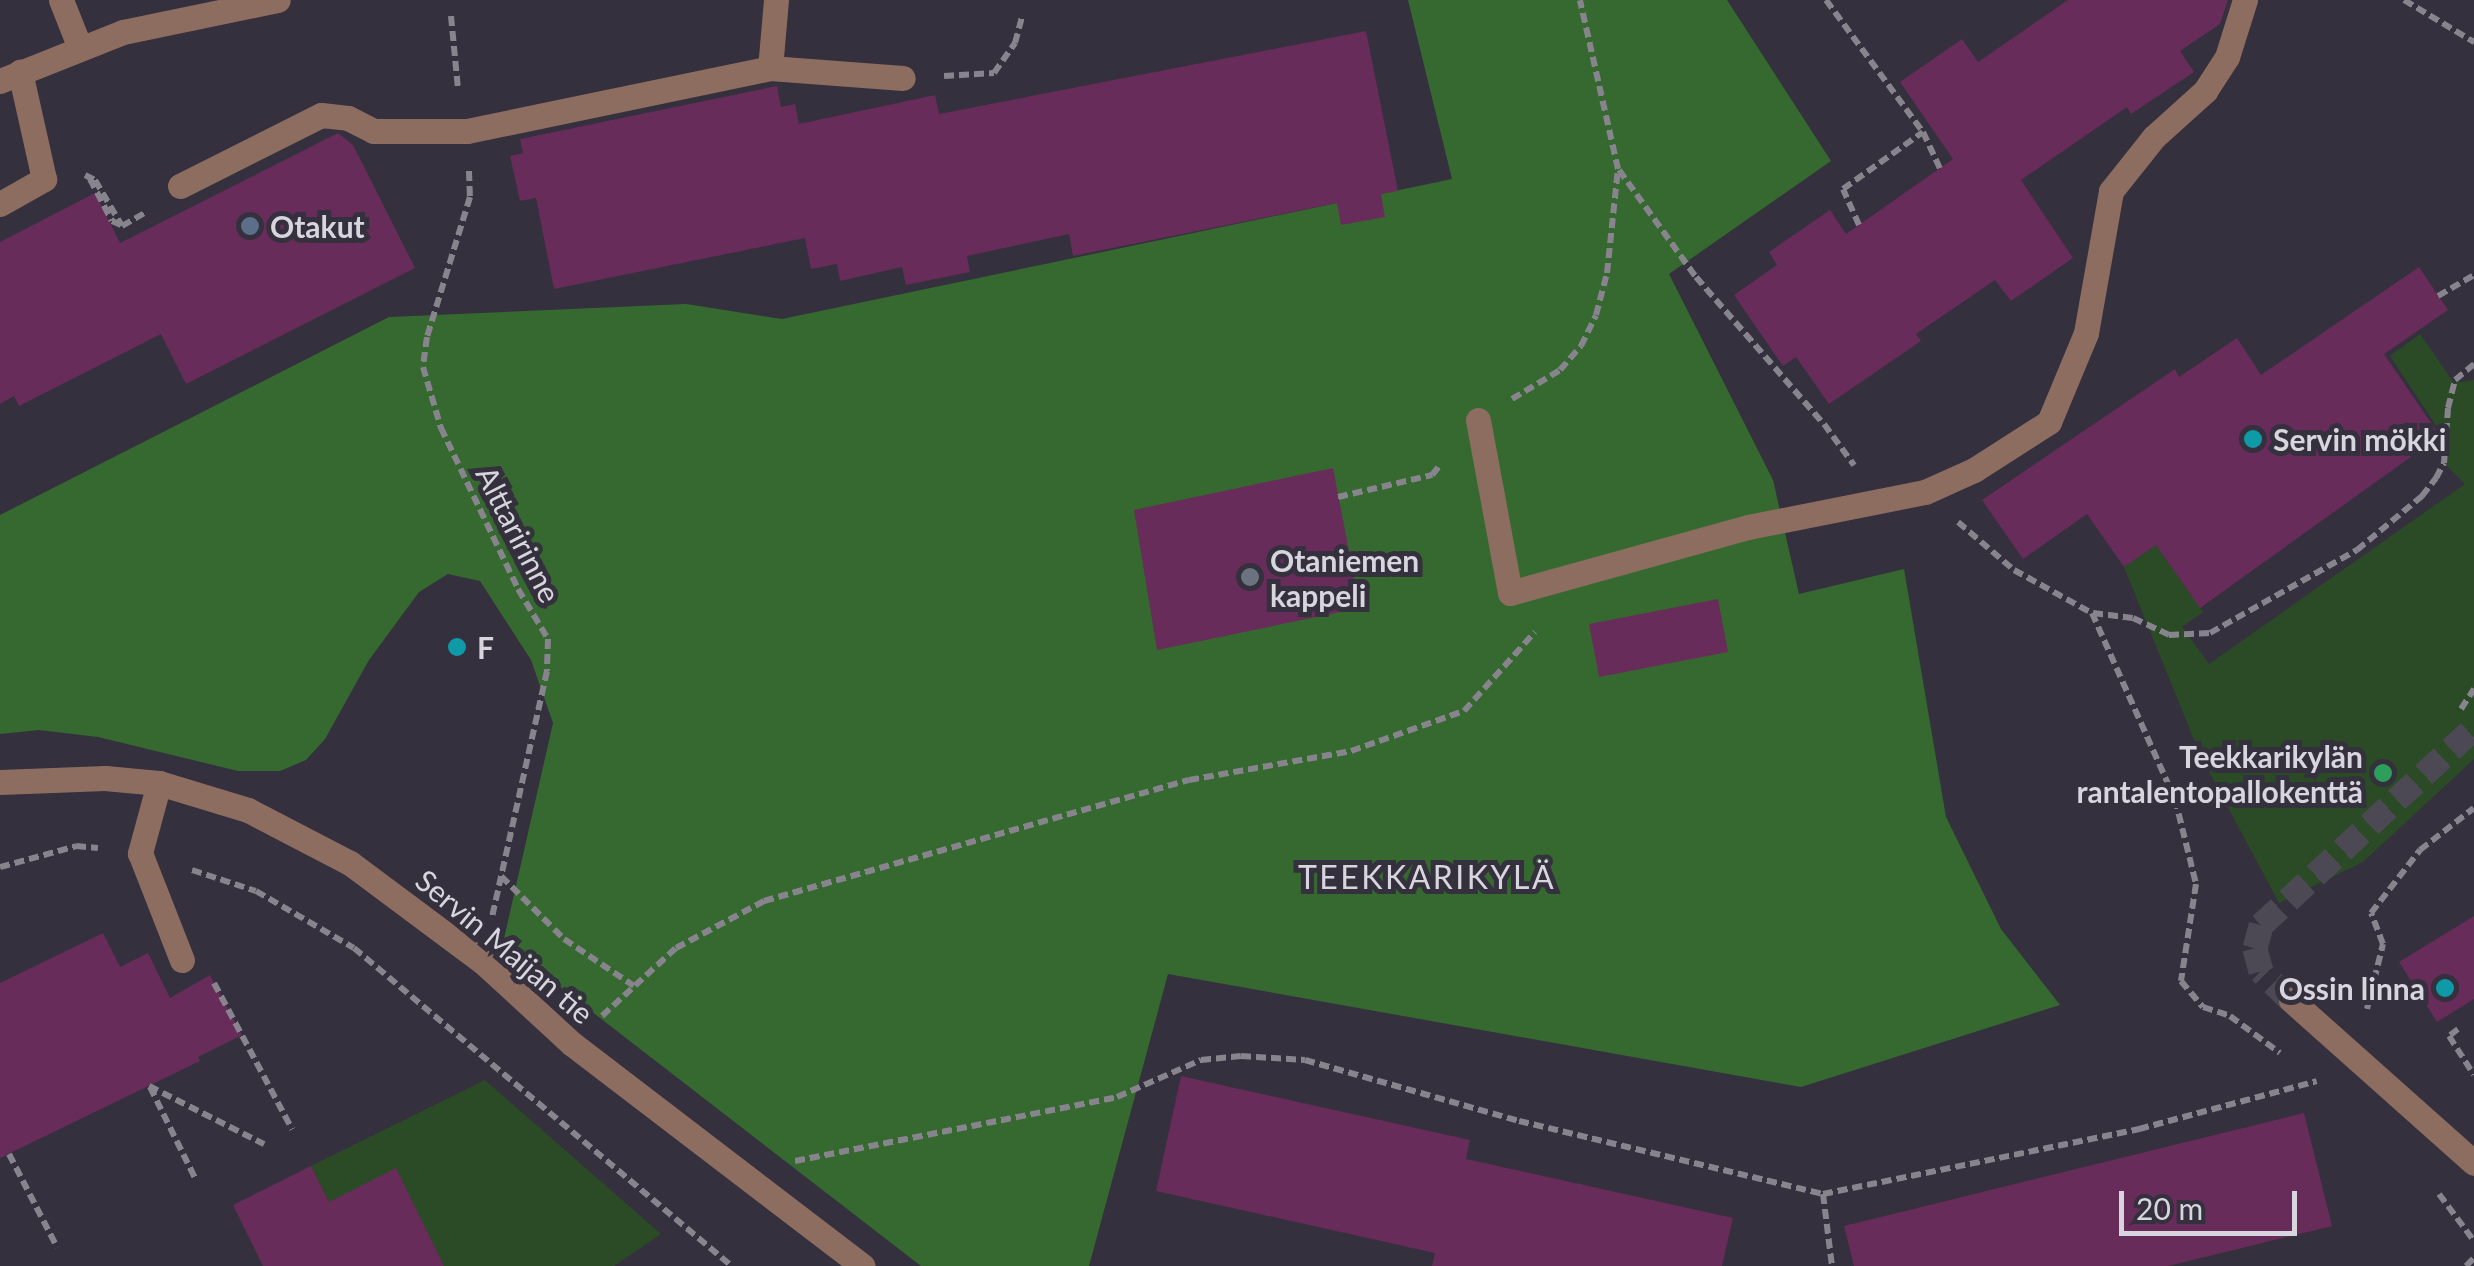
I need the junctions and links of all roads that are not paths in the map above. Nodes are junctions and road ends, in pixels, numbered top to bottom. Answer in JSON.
{"nodes":[{"id":1,"x":60,"y":0,"type":"edge"},
{"id":2,"x":278,"y":0,"type":"edge"},
{"id":3,"x":776,"y":0,"type":"edge"},
{"id":4,"x":2245,"y":0,"type":"edge"},
{"id":5,"x":80,"y":48,"type":"junction"},
{"id":6,"x":770,"y":68,"type":"junction"},
{"id":7,"x":10,"y":76,"type":"edge"},
{"id":8,"x":903,"y":78,"type":"dead end"},
{"id":9,"x":180,"y":186,"type":"dead end"},
{"id":10,"x":0,"y":204,"type":"edge"},
{"id":11,"x":1478,"y":420,"type":"road end"},
{"id":12,"x":0,"y":782,"type":"edge"},
{"id":13,"x":160,"y":783,"type":"junction"},
{"id":14,"x":182,"y":960,"type":"road end"},
{"id":15,"x":2291,"y":1000,"type":"tunnel mouth"},
{"id":16,"x":2474,"y":1163,"type":"edge"},
{"id":17,"x":863,"y":1266,"type":"edge"}],
"edges":[{"from":1,"to":5,"type":"street"},
{"from":2,"to":5,"type":"street"},
{"from":3,"to":6,"type":"street"},
{"from":4,"to":11,"type":"street"},
{"from":5,"to":7,"type":"street"},
{"from":6,"to":8,"type":"street"},
{"from":6,"to":9,"type":"street"},
{"from":7,"to":10,"type":"street"},
{"from":12,"to":13,"type":"street","name":"Servin Maijan tie"},
{"from":13,"to":14,"type":"street"},
{"from":13,"to":17,"type":"street","name":"Servin Maijan tie"},
{"from":15,"to":16,"type":"street"}]}
